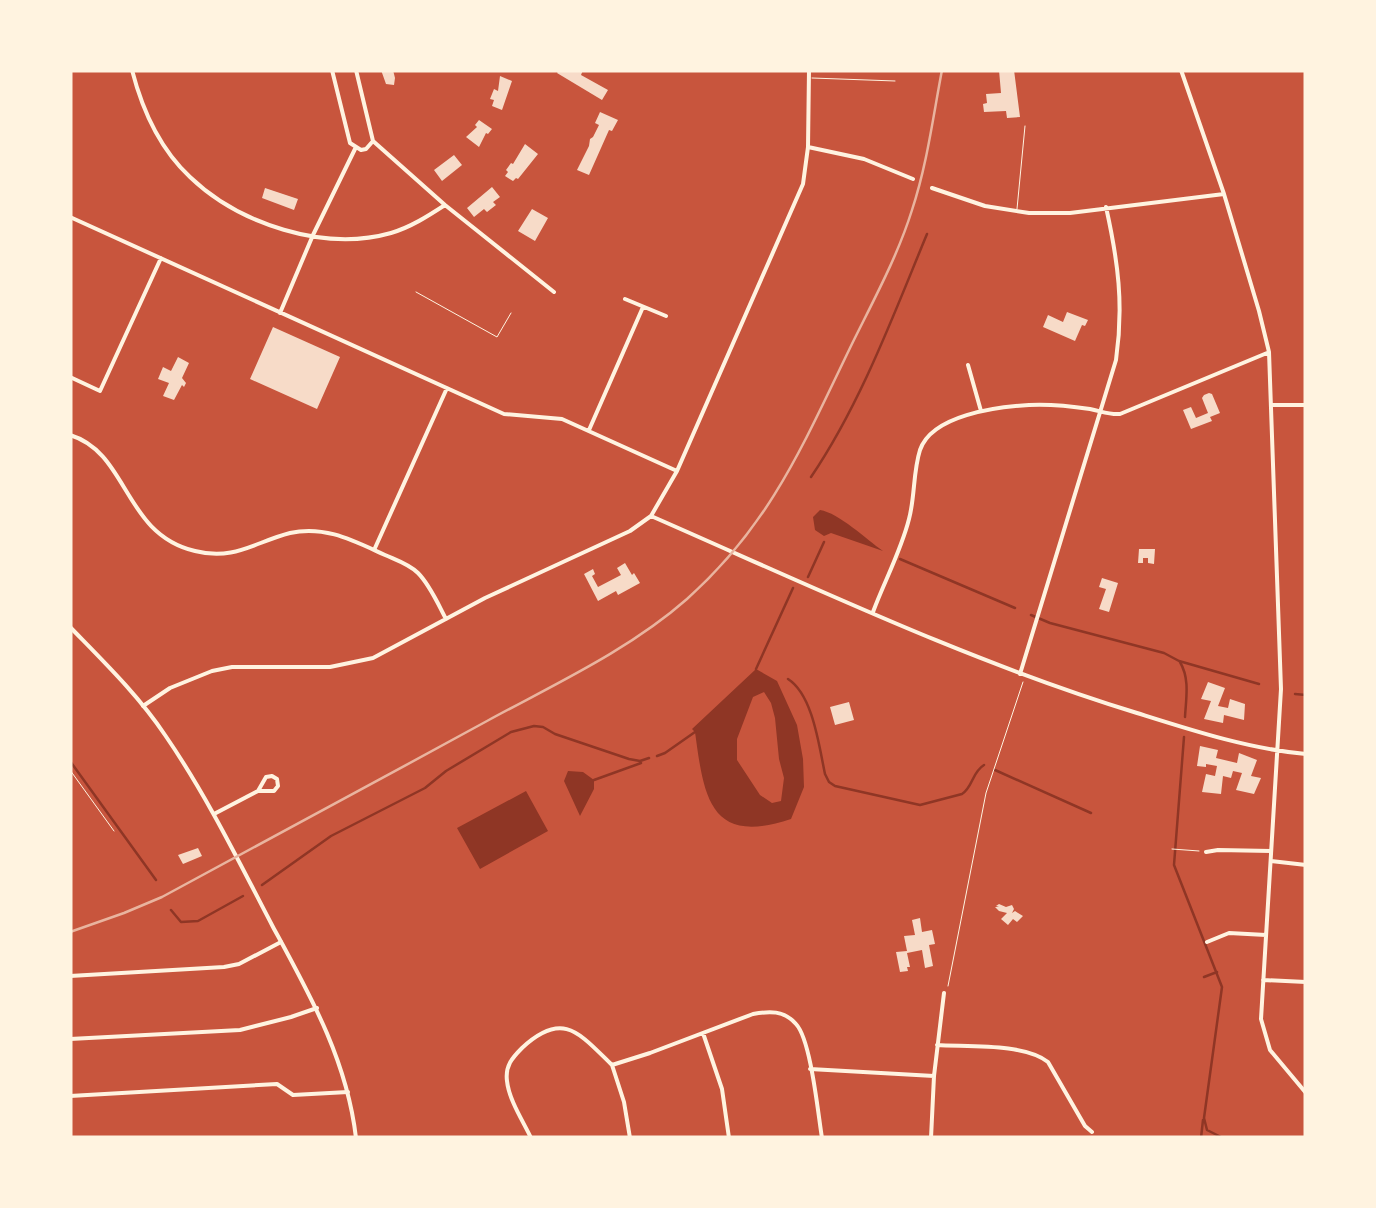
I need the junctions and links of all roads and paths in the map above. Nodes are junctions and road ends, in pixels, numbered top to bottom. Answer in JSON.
{"nodes":[{"id":1,"x":132,"y":70,"type":"edge"},
{"id":2,"x":332,"y":70,"type":"edge"},
{"id":3,"x":356,"y":70,"type":"edge"},
{"id":4,"x":809,"y":70,"type":"edge"},
{"id":5,"x":1181,"y":70,"type":"edge"},
{"id":6,"x":809,"y":78,"type":"junction"},
{"id":7,"x":895,"y":80,"type":"dead end"},
{"id":8,"x":1024,"y":126,"type":"dead end"},
{"id":9,"x":373,"y":141,"type":"junction"},
{"id":10,"x":808,"y":147,"type":"junction"},
{"id":11,"x":355,"y":148,"type":"junction"},
{"id":12,"x":913,"y":179,"type":"dead end"},
{"id":13,"x":932,"y":188,"type":"dead end"},
{"id":14,"x":1224,"y":194,"type":"junction"},
{"id":15,"x":445,"y":205,"type":"junction"},
{"id":16,"x":1106,"y":207,"type":"junction"},
{"id":17,"x":1017,"y":212,"type":"junction"},
{"id":18,"x":70,"y":218,"type":"edge"},
{"id":19,"x":313,"y":235,"type":"junction"},
{"id":20,"x":161,"y":258,"type":"junction"},
{"id":21,"x":416,"y":292,"type":"dead end"},
{"id":22,"x":554,"y":292,"type":"dead end"},
{"id":23,"x":626,"y":300,"type":"dead end"},
{"id":24,"x":643,"y":307,"type":"junction"},
{"id":25,"x":511,"y":312,"type":"dead end"},
{"id":26,"x":280,"y":313,"type":"junction"},
{"id":27,"x":666,"y":316,"type":"dead end"},
{"id":28,"x":1269,"y":352,"type":"junction"},
{"id":29,"x":968,"y":365,"type":"dead end"},
{"id":30,"x":70,"y":377,"type":"edge"},
{"id":31,"x":447,"y":388,"type":"junction"},
{"id":32,"x":1272,"y":405,"type":"junction"},
{"id":33,"x":1306,"y":405,"type":"edge"},
{"id":34,"x":1100,"y":410,"type":"junction"},
{"id":35,"x":981,"y":411,"type":"junction"},
{"id":36,"x":589,"y":430,"type":"junction"},
{"id":37,"x":70,"y":436,"type":"edge"},
{"id":38,"x":677,"y":471,"type":"junction"},
{"id":39,"x":652,"y":516,"type":"junction"},
{"id":40,"x":374,"y":550,"type":"junction"},
{"id":41,"x":872,"y":612,"type":"junction"},
{"id":42,"x":446,"y":618,"type":"junction"},
{"id":43,"x":70,"y":626,"type":"edge"},
{"id":44,"x":1023,"y":675,"type":"junction"},
{"id":45,"x":143,"y":706,"type":"junction"},
{"id":46,"x":1278,"y":750,"type":"junction"},
{"id":47,"x":1306,"y":754,"type":"edge"},
{"id":48,"x":70,"y":770,"type":"edge"},
{"id":49,"x":258,"y":791,"type":"dead end"},
{"id":50,"x":214,"y":814,"type":"junction"},
{"id":51,"x":114,"y":831,"type":"dead end"},
{"id":52,"x":1173,"y":849,"type":"dead end"},
{"id":53,"x":1206,"y":852,"type":"joint"},
{"id":54,"x":1272,"y":852,"type":"junction"},
{"id":55,"x":1271,"y":861,"type":"junction"},
{"id":56,"x":1306,"y":865,"type":"edge"},
{"id":57,"x":1266,"y":935,"type":"junction"},
{"id":58,"x":281,"y":942,"type":"junction"},
{"id":59,"x":1207,"y":942,"type":"dead end"},
{"id":60,"x":70,"y":976,"type":"edge"},
{"id":61,"x":1263,"y":980,"type":"junction"},
{"id":62,"x":1306,"y":982,"type":"edge"},
{"id":63,"x":944,"y":993,"type":"joint"},
{"id":64,"x":317,"y":1008,"type":"junction"},
{"id":65,"x":702,"y":1034,"type":"junction"},
{"id":66,"x":70,"y":1039,"type":"edge"},
{"id":67,"x":937,"y":1045,"type":"junction"},
{"id":68,"x":612,"y":1064,"type":"junction"},
{"id":69,"x":810,"y":1069,"type":"junction"},
{"id":70,"x":934,"y":1076,"type":"junction"},
{"id":71,"x":348,"y":1092,"type":"junction"},
{"id":72,"x":1306,"y":1093,"type":"edge"},
{"id":73,"x":70,"y":1096,"type":"edge"},
{"id":74,"x":1092,"y":1132,"type":"dead end"},
{"id":75,"x":356,"y":1138,"type":"edge"},
{"id":76,"x":531,"y":1138,"type":"edge"},
{"id":77,"x":630,"y":1138,"type":"edge"},
{"id":78,"x":729,"y":1138,"type":"edge"},
{"id":79,"x":822,"y":1138,"type":"edge"},
{"id":80,"x":931,"y":1138,"type":"edge"}],
"edges":[{"from":1,"to":19,"type":"street"},
{"from":2,"to":11,"type":"street"},
{"from":3,"to":9,"type":"street"},
{"from":4,"to":6,"type":"street"},
{"from":5,"to":14,"type":"street"},
{"from":6,"to":7,"type":"lane"},
{"from":6,"to":10,"type":"street"},
{"from":8,"to":17,"type":"lane"},
{"from":9,"to":11,"type":"street"},
{"from":9,"to":15,"type":"street"},
{"from":10,"to":12,"type":"street"},
{"from":10,"to":38,"type":"street"},
{"from":11,"to":19,"type":"street"},
{"from":13,"to":17,"type":"street"},
{"from":14,"to":16,"type":"street"},
{"from":14,"to":28,"type":"street"},
{"from":15,"to":19,"type":"street"},
{"from":15,"to":22,"type":"street"},
{"from":16,"to":17,"type":"street"},
{"from":16,"to":34,"type":"street"},
{"from":18,"to":20,"type":"street"},
{"from":19,"to":26,"type":"street"},
{"from":20,"to":26,"type":"street"},
{"from":20,"to":30,"type":"street"},
{"from":21,"to":25,"type":"path"},
{"from":23,"to":24,"type":"street"},
{"from":24,"to":27,"type":"street"},
{"from":24,"to":36,"type":"street"},
{"from":26,"to":31,"type":"street"},
{"from":28,"to":32,"type":"street"},
{"from":28,"to":34,"type":"street"},
{"from":29,"to":35,"type":"street"},
{"from":31,"to":36,"type":"street"},
{"from":31,"to":40,"type":"street"},
{"from":32,"to":33,"type":"street"},
{"from":32,"to":46,"type":"street"},
{"from":34,"to":35,"type":"street"},
{"from":34,"to":44,"type":"street"},
{"from":35,"to":41,"type":"street"},
{"from":36,"to":38,"type":"street"},
{"from":37,"to":40,"type":"street"},
{"from":38,"to":39,"type":"street"},
{"from":39,"to":41,"type":"street"},
{"from":39,"to":42,"type":"street"},
{"from":40,"to":42,"type":"street"},
{"from":41,"to":44,"type":"street"},
{"from":42,"to":45,"type":"street"},
{"from":43,"to":45,"type":"street"},
{"from":44,"to":46,"type":"street"},
{"from":44,"to":63,"type":"path"},
{"from":45,"to":50,"type":"street"},
{"from":46,"to":47,"type":"street"},
{"from":46,"to":54,"type":"street"},
{"from":48,"to":51,"type":"path"},
{"from":49,"to":50,"type":"street"},
{"from":50,"to":58,"type":"street"},
{"from":52,"to":53,"type":"path"},
{"from":53,"to":54,"type":"street"},
{"from":54,"to":55,"type":"street"},
{"from":55,"to":56,"type":"street"},
{"from":55,"to":57,"type":"street"},
{"from":57,"to":59,"type":"street"},
{"from":57,"to":61,"type":"street"},
{"from":58,"to":60,"type":"street"},
{"from":58,"to":64,"type":"street"},
{"from":61,"to":62,"type":"street"},
{"from":61,"to":72,"type":"street"},
{"from":63,"to":67,"type":"street"},
{"from":64,"to":66,"type":"street"},
{"from":64,"to":71,"type":"street"},
{"from":65,"to":68,"type":"street"},
{"from":65,"to":69,"type":"street"},
{"from":65,"to":78,"type":"street"},
{"from":67,"to":70,"type":"street"},
{"from":67,"to":74,"type":"street"},
{"from":68,"to":76,"type":"street"},
{"from":68,"to":77,"type":"street"},
{"from":69,"to":70,"type":"street"},
{"from":69,"to":79,"type":"street"},
{"from":70,"to":80,"type":"street"},
{"from":71,"to":73,"type":"street"},
{"from":71,"to":75,"type":"street"}]}
